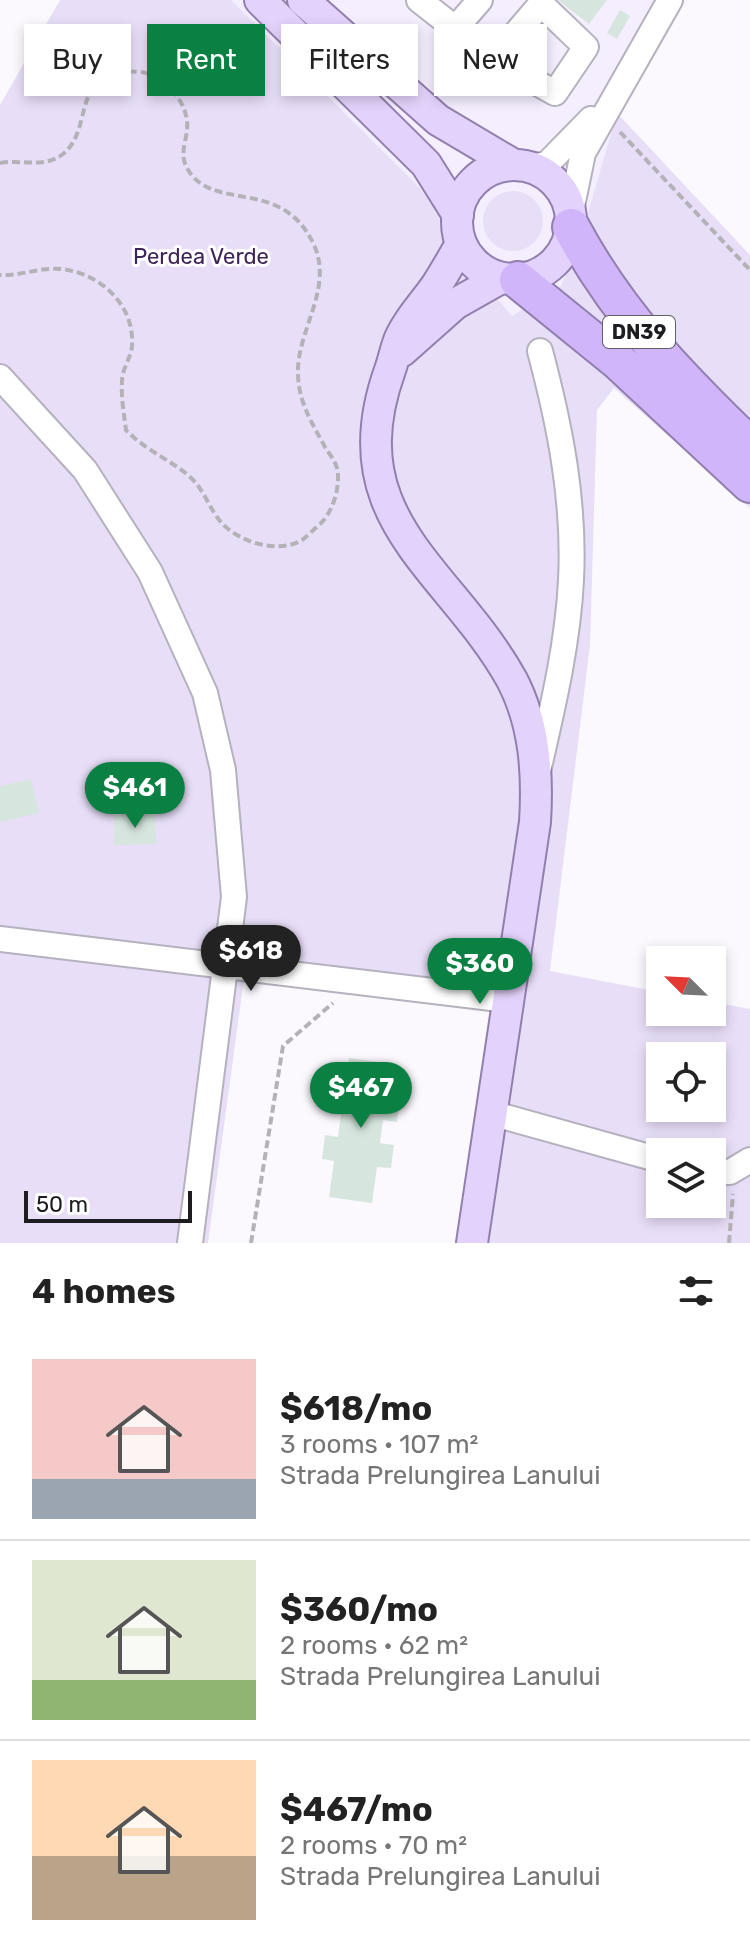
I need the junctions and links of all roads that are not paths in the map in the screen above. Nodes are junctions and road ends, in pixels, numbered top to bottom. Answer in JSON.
{"nodes":[{"id":1,"x":260,"y":0,"type":"edge"},
{"id":2,"x":303,"y":0,"type":"edge"},
{"id":3,"x":419,"y":0,"type":"edge"},
{"id":4,"x":480,"y":0,"type":"edge"},
{"id":5,"x":664,"y":3,"type":"edge"},
{"id":6,"x":447,"y":24,"type":"edge"},
{"id":7,"x":459,"y":24,"type":"edge"},
{"id":8,"x":622,"y":80,"type":"junction"},
{"id":9,"x":521,"y":166,"type":"junction"},
{"id":10,"x":571,"y":219,"type":"junction"},
{"id":11,"x":459,"y":229,"type":"junction"},
{"id":12,"x":510,"y":279,"type":"junction"},
{"id":13,"x":540,"y":351,"type":"dead end"},
{"id":14,"x":394,"y":357,"type":"junction"},
{"id":15,"x":0,"y":377,"type":"edge"},
{"id":16,"x":750,"y":446,"type":"edge"},
{"id":17,"x":750,"y":484,"type":"edge"},
{"id":18,"x":538,"y":773,"type":"junction"},
{"id":19,"x":0,"y":939,"type":"edge"},
{"id":20,"x":227,"y":966,"type":"junction"},
{"id":21,"x":508,"y":1000,"type":"junction"},
{"id":22,"x":491,"y":1113,"type":"junction"},
{"id":23,"x":646,"y":1156,"type":"edge"},
{"id":24,"x":190,"y":1243,"type":"edge"},
{"id":25,"x":472,"y":1243,"type":"edge"}],
"edges":[{"from":1,"to":11,"type":"main road","number":"DN39"},
{"from":2,"to":9,"type":"main road","number":"DN39"},
{"from":3,"to":6,"type":"street"},
{"from":4,"to":7,"type":"street"},
{"from":5,"to":8,"type":"street"},
{"from":8,"to":9,"type":"street"},
{"from":8,"to":10,"type":"street"},
{"from":9,"to":10,"type":"main road","number":"DN39"},
{"from":9,"to":11,"type":"main road"},
{"from":10,"to":12,"type":"main road"},
{"from":10,"to":16,"type":"highway","number":"DN39"},
{"from":11,"to":12,"type":"main road","number":"DN39"},
{"from":11,"to":14,"type":"main road"},
{"from":12,"to":14,"type":"main road"},
{"from":12,"to":17,"type":"highway","number":"DN39"},
{"from":13,"to":18,"type":"street"},
{"from":14,"to":18,"type":"main road"},
{"from":15,"to":20,"type":"street"},
{"from":18,"to":21,"type":"main road"},
{"from":19,"to":20,"type":"street"},
{"from":20,"to":21,"type":"street"},
{"from":20,"to":24,"type":"street"},
{"from":21,"to":22,"type":"main road"},
{"from":22,"to":23,"type":"street"},
{"from":22,"to":25,"type":"main road"}]}
